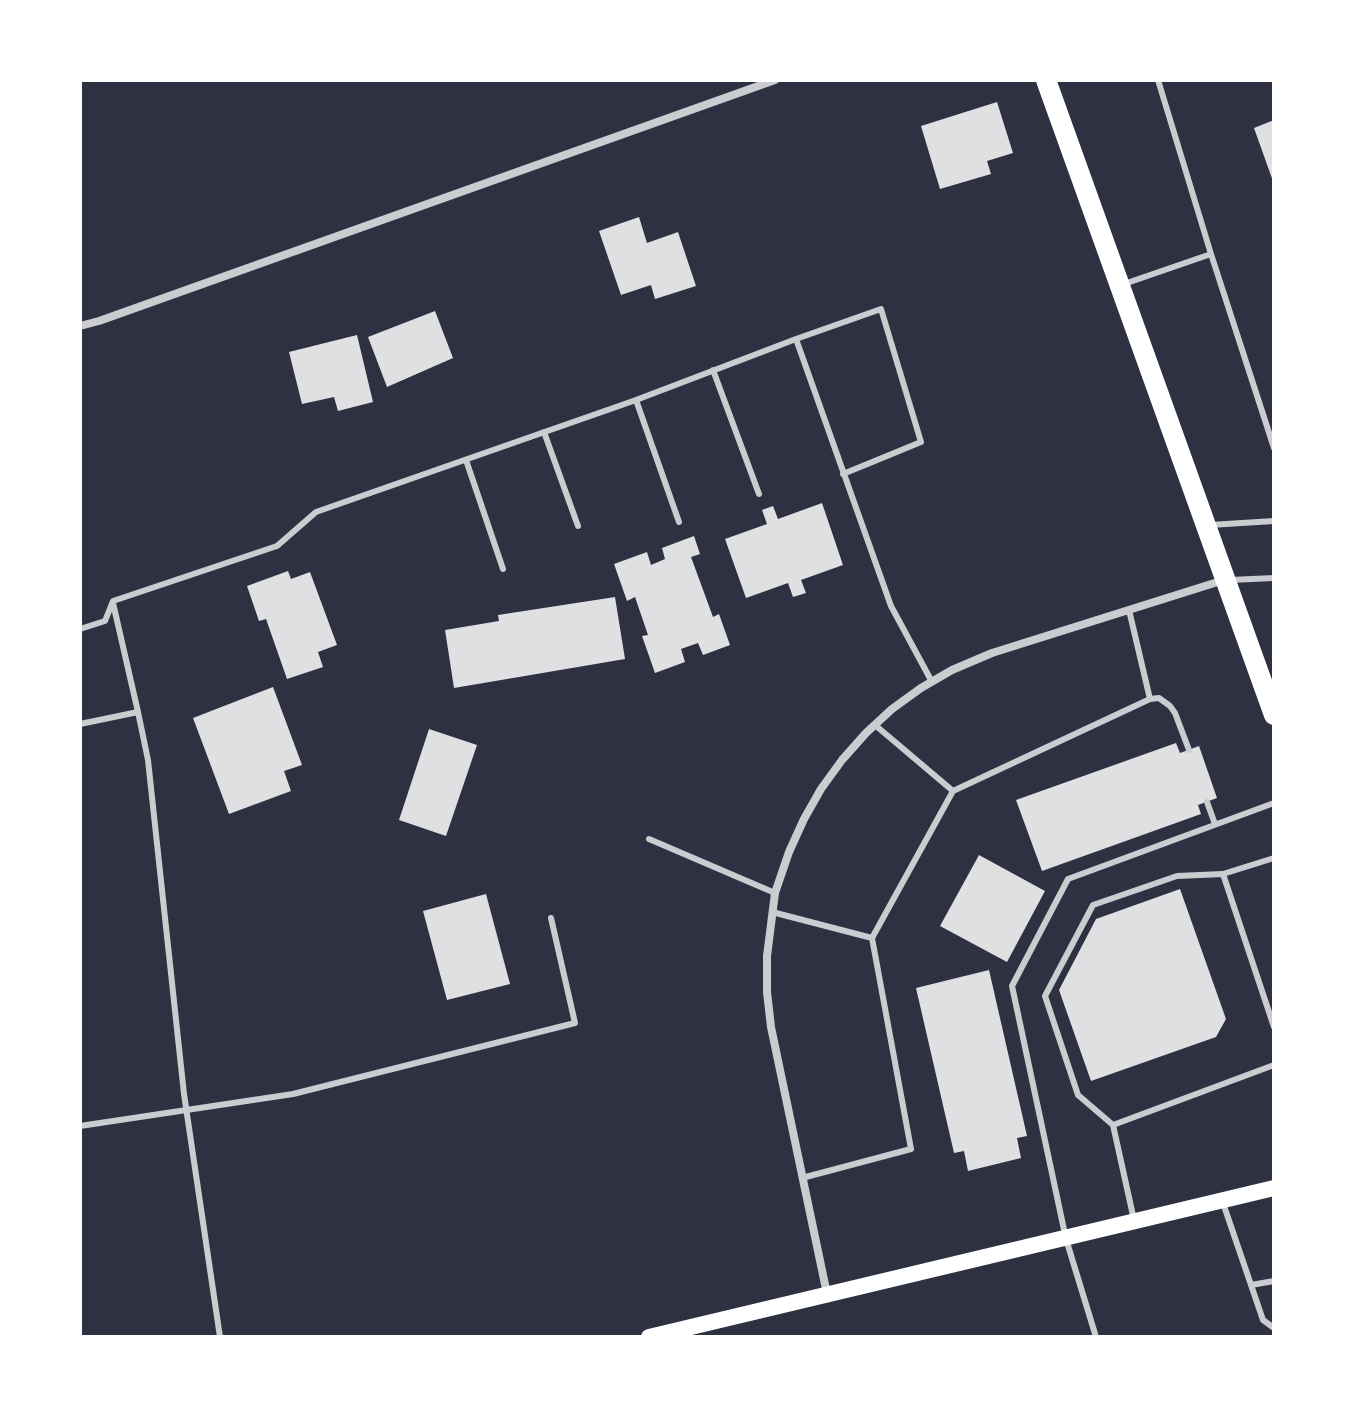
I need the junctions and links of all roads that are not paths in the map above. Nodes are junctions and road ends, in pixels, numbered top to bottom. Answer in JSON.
{"nodes":[{"id":1,"x":775,"y":80,"type":"edge"},
{"id":2,"x":1046,"y":80,"type":"edge"},
{"id":3,"x":1158,"y":80,"type":"edge"},
{"id":4,"x":758,"y":83,"type":"edge"},
{"id":5,"x":1211,"y":254,"type":"junction"},
{"id":6,"x":1120,"y":285,"type":"junction"},
{"id":7,"x":80,"y":326,"type":"edge"},
{"id":8,"x":796,"y":339,"type":"junction"},
{"id":9,"x":713,"y":370,"type":"junction"},
{"id":10,"x":636,"y":400,"type":"junction"},
{"id":11,"x":544,"y":432,"type":"junction"},
{"id":12,"x":1274,"y":448,"type":"edge"},
{"id":13,"x":466,"y":460,"type":"junction"},
{"id":14,"x":843,"y":474,"type":"junction"},
{"id":15,"x":759,"y":494,"type":"dead end"},
{"id":16,"x":1274,"y":521,"type":"edge"},
{"id":17,"x":679,"y":522,"type":"dead end"},
{"id":18,"x":578,"y":526,"type":"dead end"},
{"id":19,"x":1206,"y":526,"type":"junction"},
{"id":20,"x":503,"y":569,"type":"dead end"},
{"id":21,"x":1274,"y":578,"type":"edge"},
{"id":22,"x":1226,"y":580,"type":"junction"},
{"id":23,"x":113,"y":601,"type":"junction"},
{"id":24,"x":1129,"y":610,"type":"junction"},
{"id":25,"x":80,"y":629,"type":"edge"},
{"id":26,"x":932,"y":682,"type":"junction"},
{"id":27,"x":1150,"y":699,"type":"junction"},
{"id":28,"x":1272,"y":705,"type":"edge"},
{"id":29,"x":138,"y":712,"type":"junction"},
{"id":30,"x":80,"y":724,"type":"edge"},
{"id":31,"x":875,"y":725,"type":"junction"},
{"id":32,"x":1189,"y":750,"type":"dead end"},
{"id":33,"x":953,"y":791,"type":"junction"},
{"id":34,"x":1207,"y":802,"type":"dead end"},
{"id":35,"x":1274,"y":803,"type":"edge"},
{"id":36,"x":1215,"y":824,"type":"junction"},
{"id":37,"x":649,"y":839,"type":"dead end"},
{"id":38,"x":1274,"y":858,"type":"edge"},
{"id":39,"x":1223,"y":874,"type":"junction"},
{"id":40,"x":775,"y":893,"type":"junction"},
{"id":41,"x":772,"y":912,"type":"junction"},
{"id":42,"x":551,"y":918,"type":"dead end"},
{"id":43,"x":872,"y":938,"type":"junction"},
{"id":44,"x":1274,"y":1027,"type":"edge"},
{"id":45,"x":1274,"y":1065,"type":"edge"},
{"id":46,"x":187,"y":1111,"type":"junction"},
{"id":47,"x":1113,"y":1125,"type":"junction"},
{"id":48,"x":80,"y":1126,"type":"edge"},
{"id":49,"x":802,"y":1178,"type":"junction"},
{"id":50,"x":1274,"y":1188,"type":"edge"},
{"id":51,"x":1222,"y":1200,"type":"junction"},
{"id":52,"x":1134,"y":1221,"type":"junction"},
{"id":53,"x":1066,"y":1239,"type":"junction"},
{"id":54,"x":1274,"y":1281,"type":"edge"},
{"id":55,"x":1251,"y":1285,"type":"junction"},
{"id":56,"x":827,"y":1294,"type":"junction"},
{"id":57,"x":1274,"y":1328,"type":"edge"},
{"id":58,"x":220,"y":1337,"type":"edge"},
{"id":59,"x":649,"y":1337,"type":"edge"},
{"id":60,"x":1096,"y":1337,"type":"edge"}],
"edges":[{"from":1,"to":4,"type":"street"},
{"from":2,"to":6,"type":"main road"},
{"from":3,"to":5,"type":"lane"},
{"from":4,"to":7,"type":"street"},
{"from":5,"to":6,"type":"lane"},
{"from":5,"to":12,"type":"lane"},
{"from":6,"to":19,"type":"main road"},
{"from":8,"to":9,"type":"lane"},
{"from":8,"to":14,"type":"lane"},
{"from":8,"to":14,"type":"lane"},
{"from":9,"to":10,"type":"lane"},
{"from":9,"to":15,"type":"lane"},
{"from":10,"to":11,"type":"lane"},
{"from":10,"to":17,"type":"lane"},
{"from":11,"to":13,"type":"lane"},
{"from":11,"to":18,"type":"lane"},
{"from":13,"to":20,"type":"lane"},
{"from":13,"to":23,"type":"lane"},
{"from":14,"to":26,"type":"lane"},
{"from":16,"to":19,"type":"lane"},
{"from":19,"to":22,"type":"main road"},
{"from":21,"to":22,"type":"lane"},
{"from":22,"to":24,"type":"street"},
{"from":22,"to":28,"type":"main road"},
{"from":23,"to":25,"type":"lane"},
{"from":23,"to":29,"type":"lane"},
{"from":24,"to":26,"type":"street"},
{"from":24,"to":27,"type":"lane"},
{"from":26,"to":31,"type":"street"},
{"from":27,"to":32,"type":"lane"},
{"from":27,"to":33,"type":"lane"},
{"from":29,"to":30,"type":"lane"},
{"from":29,"to":46,"type":"lane"},
{"from":31,"to":33,"type":"lane"},
{"from":31,"to":40,"type":"street"},
{"from":33,"to":43,"type":"lane"},
{"from":34,"to":36,"type":"lane"},
{"from":35,"to":36,"type":"lane"},
{"from":36,"to":53,"type":"lane"},
{"from":37,"to":40,"type":"lane"},
{"from":38,"to":39,"type":"lane"},
{"from":39,"to":44,"type":"lane"},
{"from":39,"to":47,"type":"lane"},
{"from":40,"to":41,"type":"street"},
{"from":41,"to":43,"type":"lane"},
{"from":41,"to":49,"type":"street"},
{"from":42,"to":46,"type":"lane"},
{"from":43,"to":49,"type":"lane"},
{"from":45,"to":47,"type":"lane"},
{"from":46,"to":48,"type":"lane"},
{"from":46,"to":58,"type":"lane"},
{"from":47,"to":52,"type":"lane"},
{"from":49,"to":56,"type":"street"},
{"from":50,"to":51,"type":"main road"},
{"from":51,"to":52,"type":"main road"},
{"from":51,"to":55,"type":"lane"},
{"from":52,"to":53,"type":"main road"},
{"from":53,"to":56,"type":"main road"},
{"from":53,"to":60,"type":"lane"},
{"from":54,"to":55,"type":"lane"},
{"from":55,"to":57,"type":"lane"},
{"from":56,"to":59,"type":"main road"}]}
